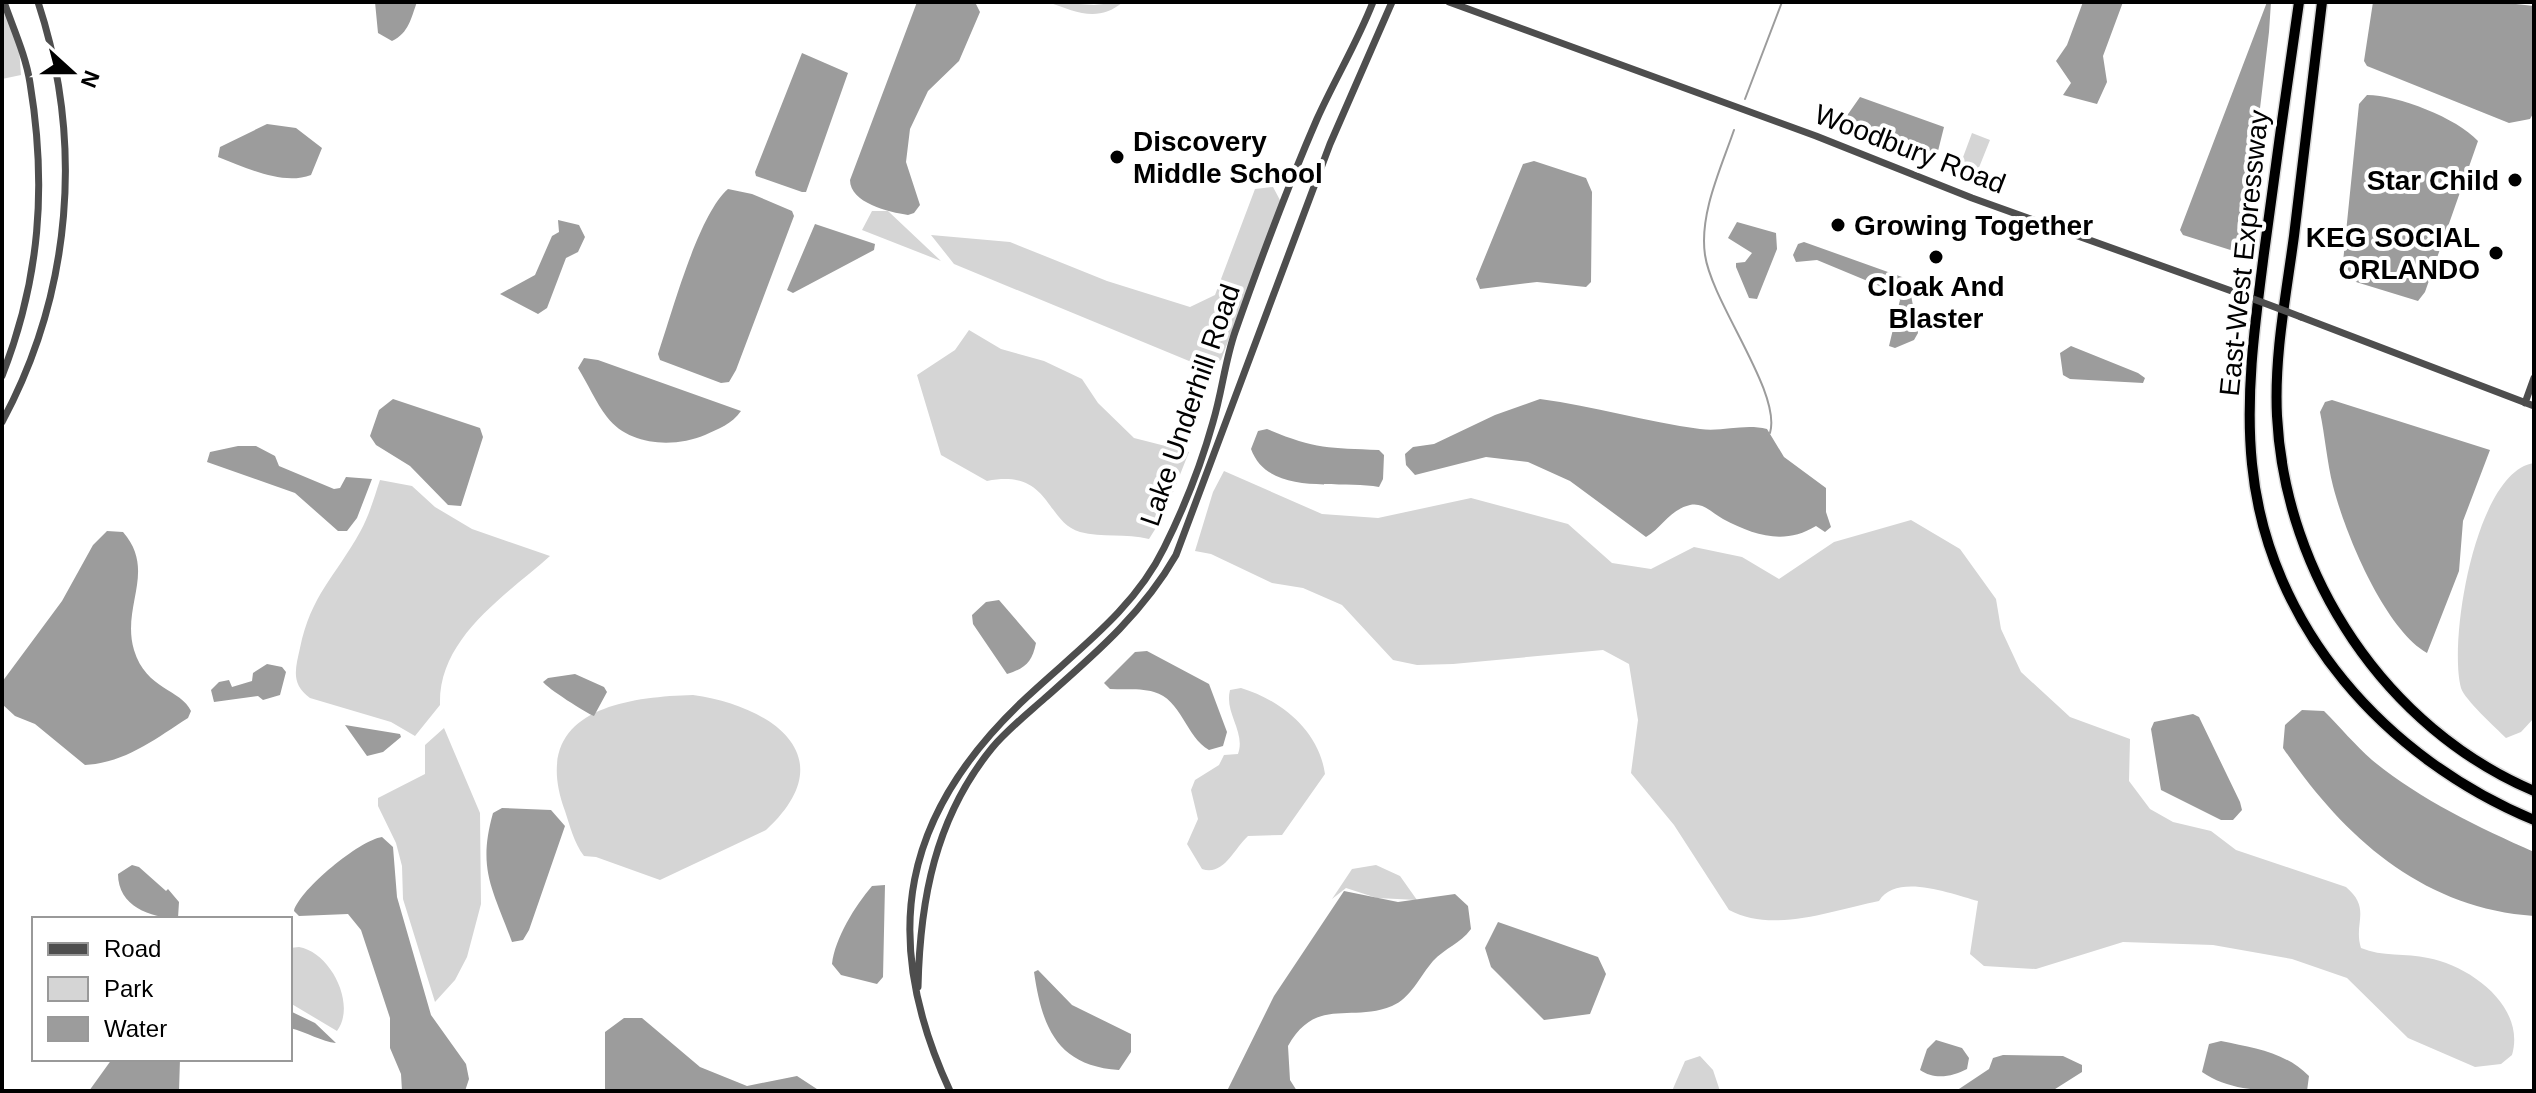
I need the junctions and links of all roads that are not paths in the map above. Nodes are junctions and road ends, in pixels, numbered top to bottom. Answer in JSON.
{"nodes":[{"id":1,"x":4,"y":2,"type":"edge"},
{"id":2,"x":38,"y":2,"type":"edge"},
{"id":3,"x":1373,"y":2,"type":"edge"},
{"id":4,"x":1392,"y":2,"type":"edge"},
{"id":5,"x":1449,"y":2,"type":"edge"},
{"id":6,"x":2299,"y":2,"type":"edge"},
{"id":7,"x":2322,"y":2,"type":"edge"},
{"id":8,"x":2,"y":376,"type":"edge"},
{"id":9,"x":2534,"y":378,"type":"edge"},
{"id":10,"x":2525,"y":403,"type":"junction"},
{"id":11,"x":2534,"y":406,"type":"edge"},
{"id":12,"x":2,"y":422,"type":"edge"},
{"id":13,"x":2534,"y":791,"type":"edge"},
{"id":14,"x":2534,"y":820,"type":"edge"},
{"id":15,"x":918,"y":994,"type":"junction"},
{"id":16,"x":950,"y":1091,"type":"edge"}],
"edges":[{"from":1,"to":8,"type":"street"},
{"from":2,"to":12,"type":"street"},
{"from":3,"to":15,"type":"street","name":"Lake Underhill Road"},
{"from":4,"to":15,"type":"street","name":"Lake Underhill Road"},
{"from":5,"to":10,"type":"street","name":"Woodbury Road","bridge":true},
{"from":6,"to":14,"type":"highway","name":"East-West Expressway"},
{"from":7,"to":13,"type":"highway","name":"East-West Expressway"},
{"from":9,"to":10,"type":"street"},
{"from":10,"to":11,"type":"street","name":"Woodbury Road"},
{"from":15,"to":16,"type":"street","name":"Lake Underhill Road"}]}
